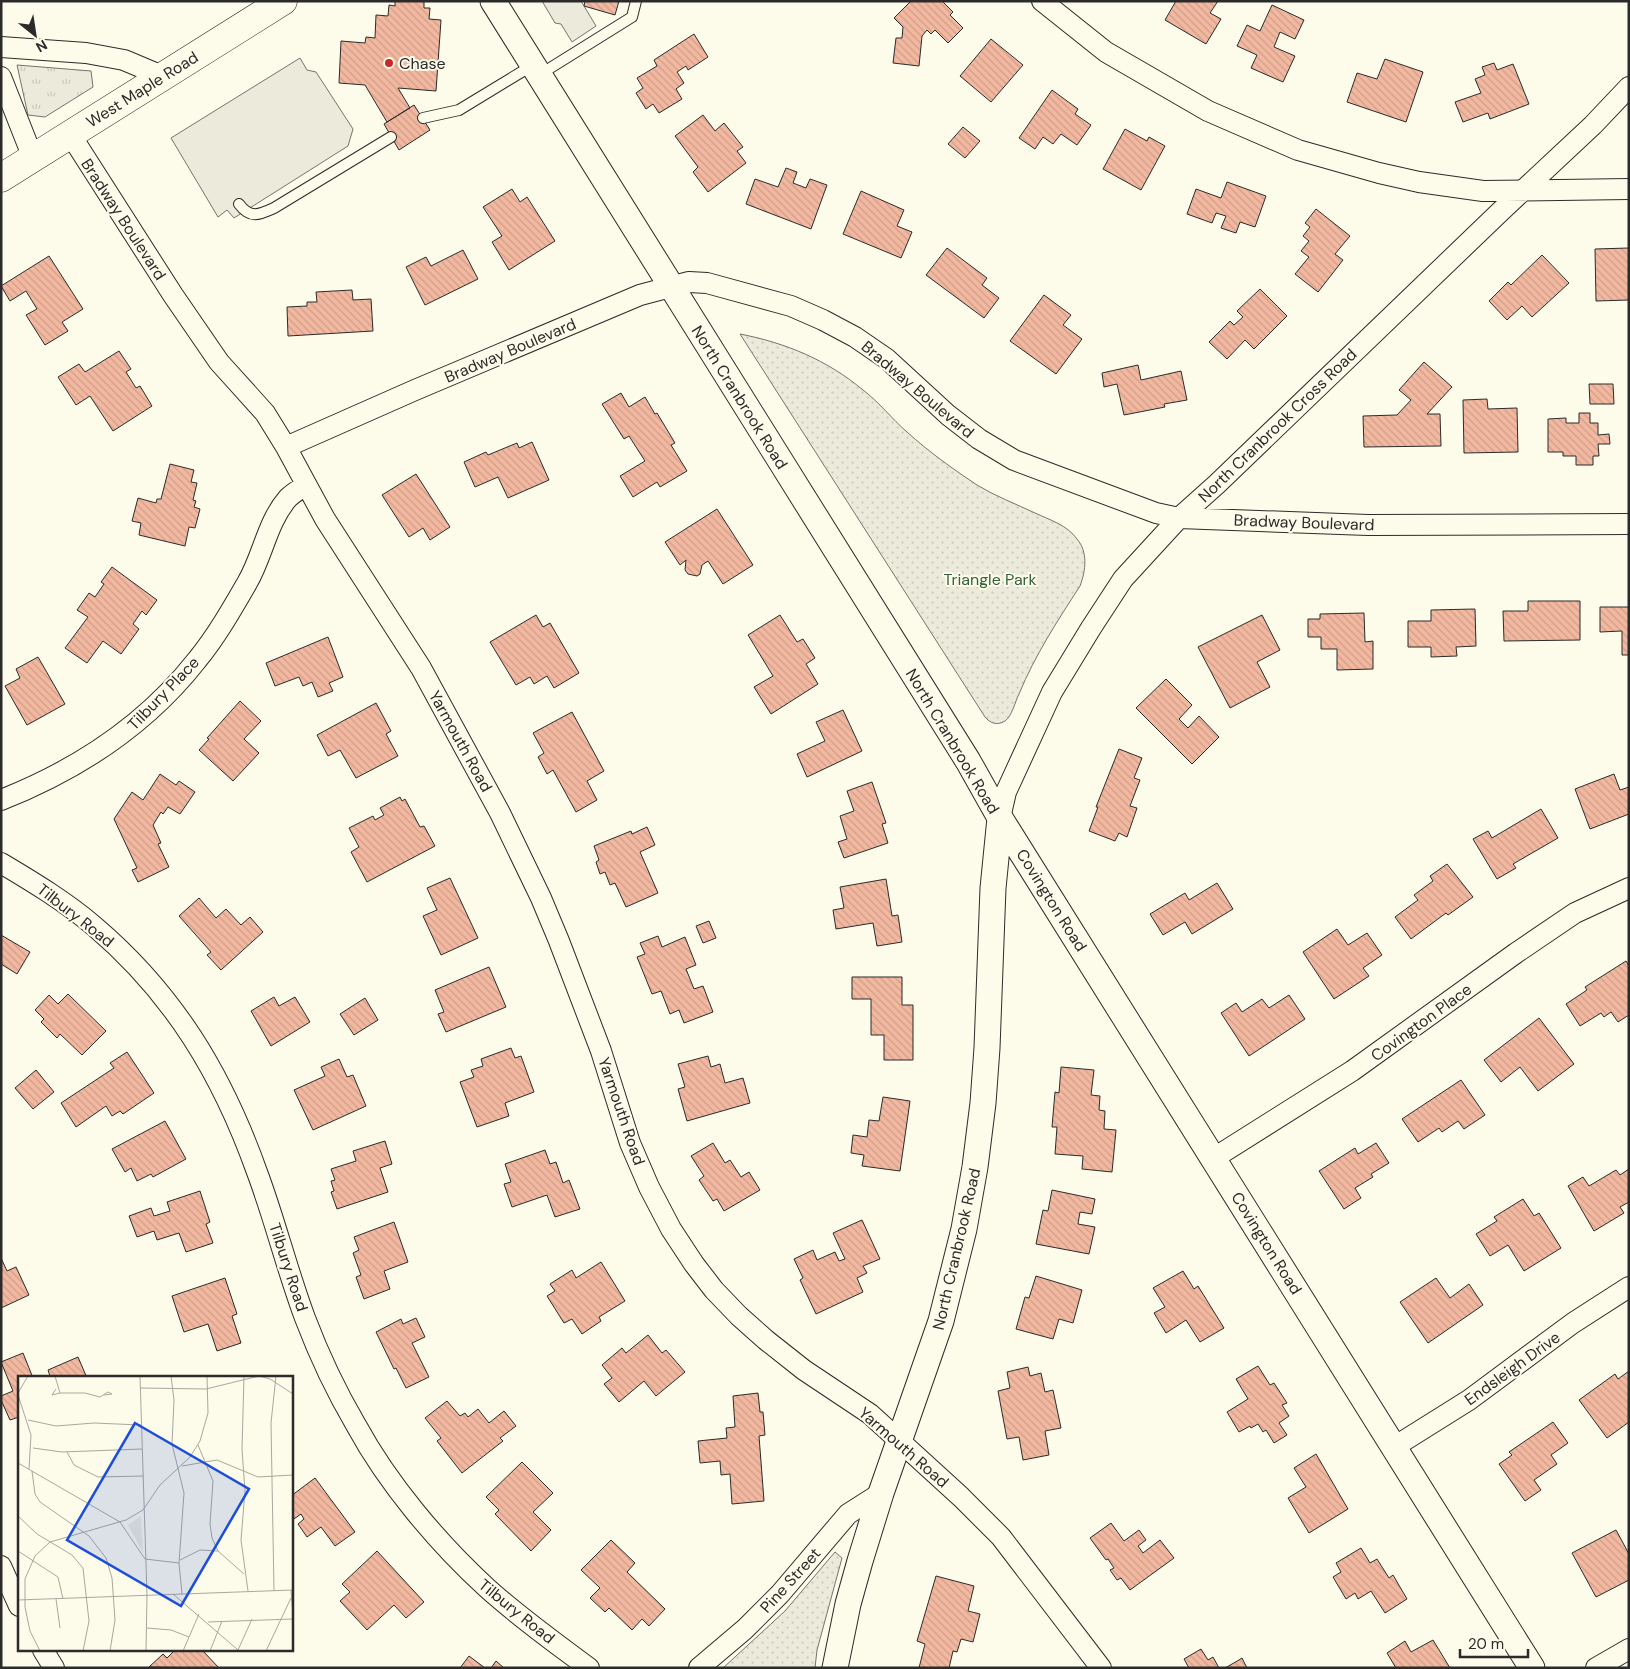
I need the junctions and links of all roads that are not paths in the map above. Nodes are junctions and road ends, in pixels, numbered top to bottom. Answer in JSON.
{"nodes":[{"id":1,"x":283,"y":1,"type":"edge"},
{"id":2,"x":493,"y":1,"type":"edge"},
{"id":3,"x":636,"y":1,"type":"edge"},
{"id":4,"x":1042,"y":1,"type":"edge"},
{"id":5,"x":1,"y":47,"type":"edge"},
{"id":6,"x":536,"y":70,"type":"junction"},
{"id":7,"x":162,"y":76,"type":"junction"},
{"id":8,"x":1,"y":77,"type":"edge"},
{"id":9,"x":1629,"y":87,"type":"edge"},
{"id":10,"x":423,"y":118,"type":"dead end"},
{"id":11,"x":70,"y":134,"type":"junction"},
{"id":12,"x":391,"y":137,"type":"dead end"},
{"id":13,"x":33,"y":158,"type":"junction"},
{"id":14,"x":1,"y":178,"type":"edge"},
{"id":15,"x":1629,"y":189,"type":"edge"},
{"id":16,"x":1524,"y":190,"type":"junction"},
{"id":17,"x":239,"y":204,"type":"dead end"},
{"id":18,"x":670,"y":286,"type":"junction"},
{"id":19,"x":286,"y":448,"type":"junction"},
{"id":20,"x":306,"y":485,"type":"junction"},
{"id":21,"x":1179,"y":518,"type":"junction"},
{"id":22,"x":1629,"y":524,"type":"edge"},
{"id":23,"x":1,"y":800,"type":"edge"},
{"id":24,"x":1000,"y":818,"type":"junction"},
{"id":25,"x":1,"y":863,"type":"edge"},
{"id":26,"x":1629,"y":888,"type":"edge"},
{"id":27,"x":1214,"y":1158,"type":"junction"},
{"id":28,"x":1629,"y":1287,"type":"edge"},
{"id":29,"x":900,"y":1441,"type":"junction"},
{"id":30,"x":1394,"y":1447,"type":"junction"},
{"id":31,"x":881,"y":1493,"type":"junction"},
{"id":32,"x":1,"y":1566,"type":"edge"},
{"id":33,"x":18,"y":1604,"type":"edge"},
{"id":34,"x":1629,"y":1649,"type":"edge"},
{"id":35,"x":44,"y":1652,"type":"edge"},
{"id":36,"x":54,"y":1668,"type":"edge"},
{"id":37,"x":588,"y":1668,"type":"edge"},
{"id":38,"x":699,"y":1668,"type":"edge"},
{"id":39,"x":835,"y":1668,"type":"edge"},
{"id":40,"x":1101,"y":1668,"type":"edge"},
{"id":41,"x":1532,"y":1668,"type":"edge"},
{"id":42,"x":1596,"y":1668,"type":"edge"}],
"edges":[{"from":1,"to":7,"type":"main road","name":"West Maple Road"},
{"from":2,"to":6,"type":"street","name":"North Cranbrook Road"},
{"from":3,"to":6,"type":"lane"},
{"from":4,"to":16,"type":"street"},
{"from":5,"to":7,"type":"street"},
{"from":6,"to":10,"type":"lane"},
{"from":6,"to":18,"type":"street","name":"North Cranbrook Road"},
{"from":7,"to":11,"type":"main road","name":"West Maple Road"},
{"from":8,"to":13,"type":"street"},
{"from":9,"to":16,"type":"street","name":"North Cranbrook Cross Road"},
{"from":11,"to":13,"type":"main road","name":"West Maple Road"},
{"from":11,"to":19,"type":"street","name":"Bradway Boulevard"},
{"from":12,"to":17,"type":"lane"},
{"from":13,"to":14,"type":"main road","name":"West Maple Road"},
{"from":15,"to":16,"type":"street"},
{"from":16,"to":21,"type":"street","name":"North Cranbrook Cross Road"},
{"from":18,"to":19,"type":"street","name":"Bradway Boulevard"},
{"from":18,"to":21,"type":"street","name":"Bradway Boulevard"},
{"from":18,"to":24,"type":"street","name":"North Cranbrook Road"},
{"from":19,"to":20,"type":"street","name":"Yarmouth Road"},
{"from":20,"to":23,"type":"street","name":"Tilbury Place"},
{"from":20,"to":29,"type":"street","name":"Yarmouth Road"},
{"from":21,"to":22,"type":"street","name":"Bradway Boulevard"},
{"from":21,"to":24,"type":"street","name":"North Cranbrook Cross Road"},
{"from":24,"to":27,"type":"street","name":"Covington Road"},
{"from":24,"to":29,"type":"street","name":"North Cranbrook Road"},
{"from":25,"to":37,"type":"street","name":"Tilbury Road"},
{"from":26,"to":27,"type":"street","name":"Covington Place"},
{"from":27,"to":30,"type":"street","name":"Covington Road"},
{"from":28,"to":30,"type":"street","name":"Endsleigh Drive"},
{"from":29,"to":31,"type":"street","name":"North Cranbrook Road"},
{"from":29,"to":40,"type":"street","name":"Yarmouth Road"},
{"from":30,"to":41,"type":"street","name":"Covington Road"},
{"from":31,"to":38,"type":"street","name":"Pine Street"},
{"from":31,"to":39,"type":"street","name":"North Cranbrook Road"},
{"from":32,"to":33,"type":"street"},
{"from":34,"to":42,"type":"street"},
{"from":35,"to":36,"type":"street"}]}
